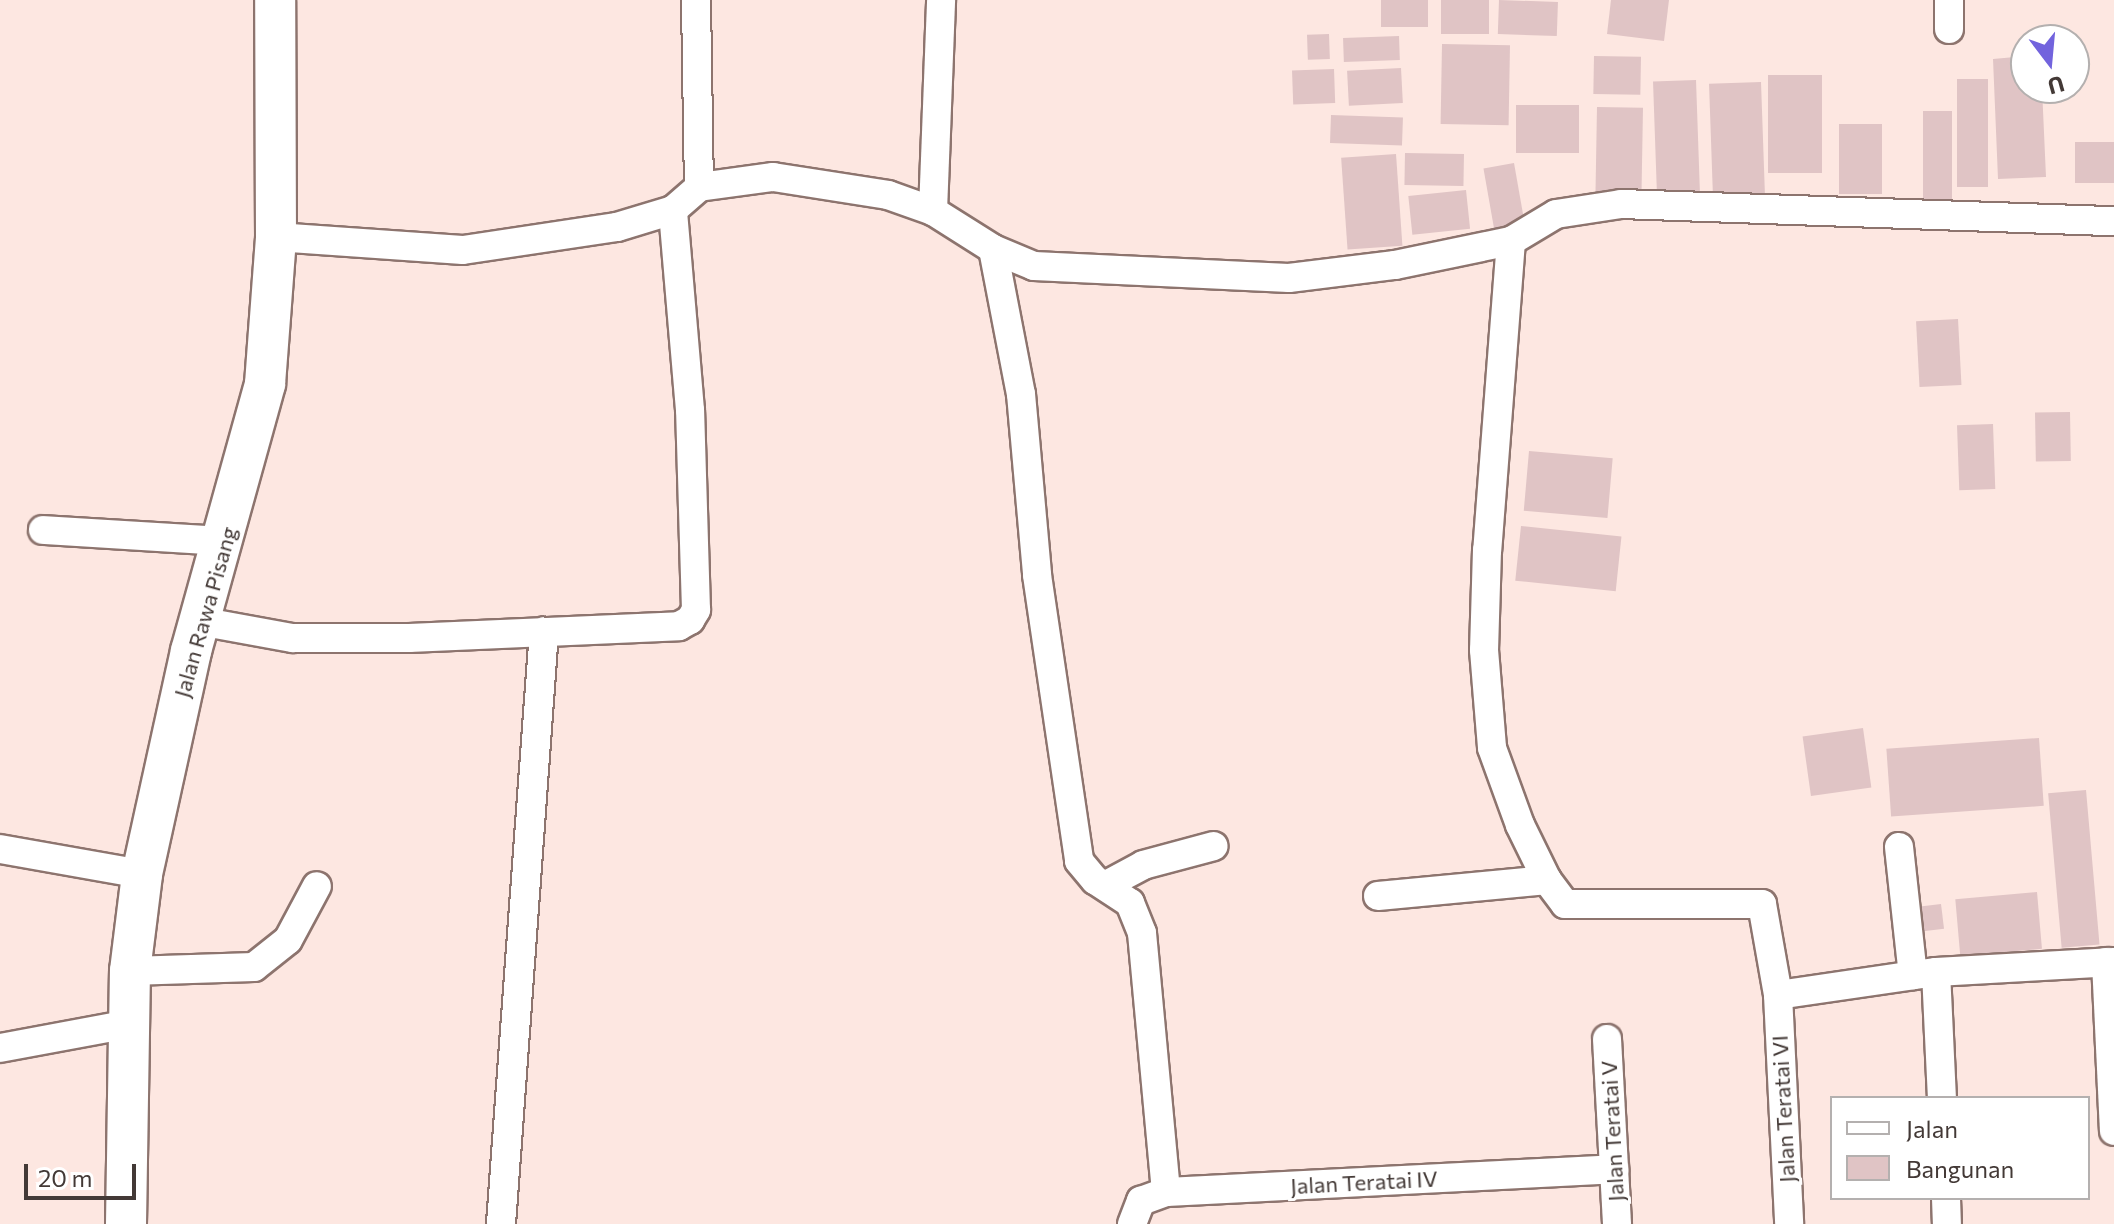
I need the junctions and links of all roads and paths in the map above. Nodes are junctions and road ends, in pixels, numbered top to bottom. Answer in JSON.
{"nodes":[{"id":1,"x":275,"y":0,"type":"edge"},
{"id":2,"x":696,"y":0,"type":"edge"},
{"id":3,"x":941,"y":0,"type":"edge"},
{"id":4,"x":1949,"y":0,"type":"edge"},
{"id":5,"x":1949,"y":29,"type":"dead end"},
{"id":6,"x":699,"y":187,"type":"junction"},
{"id":7,"x":673,"y":210,"type":"junction"},
{"id":8,"x":933,"y":211,"type":"junction"},
{"id":9,"x":2114,"y":221,"type":"edge"},
{"id":10,"x":276,"y":237,"type":"junction"},
{"id":11,"x":1511,"y":241,"type":"junction"},
{"id":12,"x":993,"y":249,"type":"junction"},
{"id":13,"x":43,"y":530,"type":"dead end"},
{"id":14,"x":225,"y":541,"type":"junction"},
{"id":15,"x":199,"y":621,"type":"junction"},
{"id":16,"x":544,"y":632,"type":"junction"},
{"id":17,"x":1214,"y":846,"type":"dead end"},
{"id":18,"x":1899,"y":847,"type":"dead end"},
{"id":19,"x":0,"y":849,"type":"edge"},
{"id":20,"x":142,"y":874,"type":"junction"},
{"id":21,"x":1547,"y":880,"type":"junction"},
{"id":22,"x":1108,"y":884,"type":"junction"},
{"id":23,"x":317,"y":886,"type":"dead end"},
{"id":24,"x":1378,"y":896,"type":"dead end"},
{"id":25,"x":2110,"y":962,"type":"edge"},
{"id":26,"x":130,"y":971,"type":"junction"},
{"id":27,"x":1925,"y":974,"type":"junction"},
{"id":28,"x":1778,"y":995,"type":"junction"},
{"id":29,"x":129,"y":1024,"type":"junction"},
{"id":30,"x":1607,"y":1039,"type":"dead end"},
{"id":31,"x":0,"y":1048,"type":"edge"},
{"id":32,"x":1942,"y":1096,"type":"edge"},
{"id":33,"x":2114,"y":1131,"type":"edge"},
{"id":34,"x":1614,"y":1169,"type":"junction"},
{"id":35,"x":1166,"y":1192,"type":"junction"},
{"id":36,"x":1946,"y":1200,"type":"edge"},
{"id":37,"x":126,"y":1224,"type":"edge"},
{"id":38,"x":501,"y":1224,"type":"edge"},
{"id":39,"x":1132,"y":1224,"type":"edge"},
{"id":40,"x":1617,"y":1224,"type":"edge"},
{"id":41,"x":1789,"y":1224,"type":"edge"},
{"id":42,"x":1947,"y":1224,"type":"edge"}],
"edges":[{"from":1,"to":10,"type":"street","name":"Jalan Rawa Pisang"},
{"from":2,"to":6,"type":"street"},
{"from":3,"to":8,"type":"street"},
{"from":4,"to":5,"type":"street"},
{"from":6,"to":7,"type":"street"},
{"from":6,"to":8,"type":"street"},
{"from":7,"to":10,"type":"street"},
{"from":7,"to":16,"type":"street"},
{"from":8,"to":12,"type":"street"},
{"from":9,"to":11,"type":"street"},
{"from":10,"to":14,"type":"street","name":"Jalan Rawa Pisang"},
{"from":11,"to":12,"type":"street"},
{"from":11,"to":21,"type":"street"},
{"from":12,"to":22,"type":"street"},
{"from":13,"to":14,"type":"street"},
{"from":14,"to":15,"type":"street","name":"Jalan Rawa Pisang"},
{"from":15,"to":16,"type":"street"},
{"from":15,"to":20,"type":"street","name":"Jalan Rawa Pisang"},
{"from":16,"to":38,"type":"street"},
{"from":17,"to":22,"type":"street"},
{"from":18,"to":27,"type":"street"},
{"from":19,"to":20,"type":"street"},
{"from":20,"to":26,"type":"street","name":"Jalan Rawa Pisang"},
{"from":21,"to":24,"type":"street"},
{"from":21,"to":28,"type":"street","name":"Jalan Teratai VI"},
{"from":22,"to":35,"type":"street"},
{"from":23,"to":26,"type":"street"},
{"from":25,"to":27,"type":"street"},
{"from":25,"to":33,"type":"street"},
{"from":26,"to":29,"type":"street","name":"Jalan Rawa Pisang"},
{"from":27,"to":28,"type":"street"},
{"from":27,"to":32,"type":"street"},
{"from":28,"to":41,"type":"street","name":"Jalan Teratai VI"},
{"from":29,"to":31,"type":"street"},
{"from":29,"to":37,"type":"street","name":"Jalan Rawa Pisang"},
{"from":30,"to":34,"type":"street","name":"Jalan Teratai V"},
{"from":34,"to":35,"type":"street","name":"Jalan Teratai IV"},
{"from":34,"to":40,"type":"street","name":"Jalan Teratai V"},
{"from":35,"to":39,"type":"street"},
{"from":36,"to":42,"type":"street"}]}
